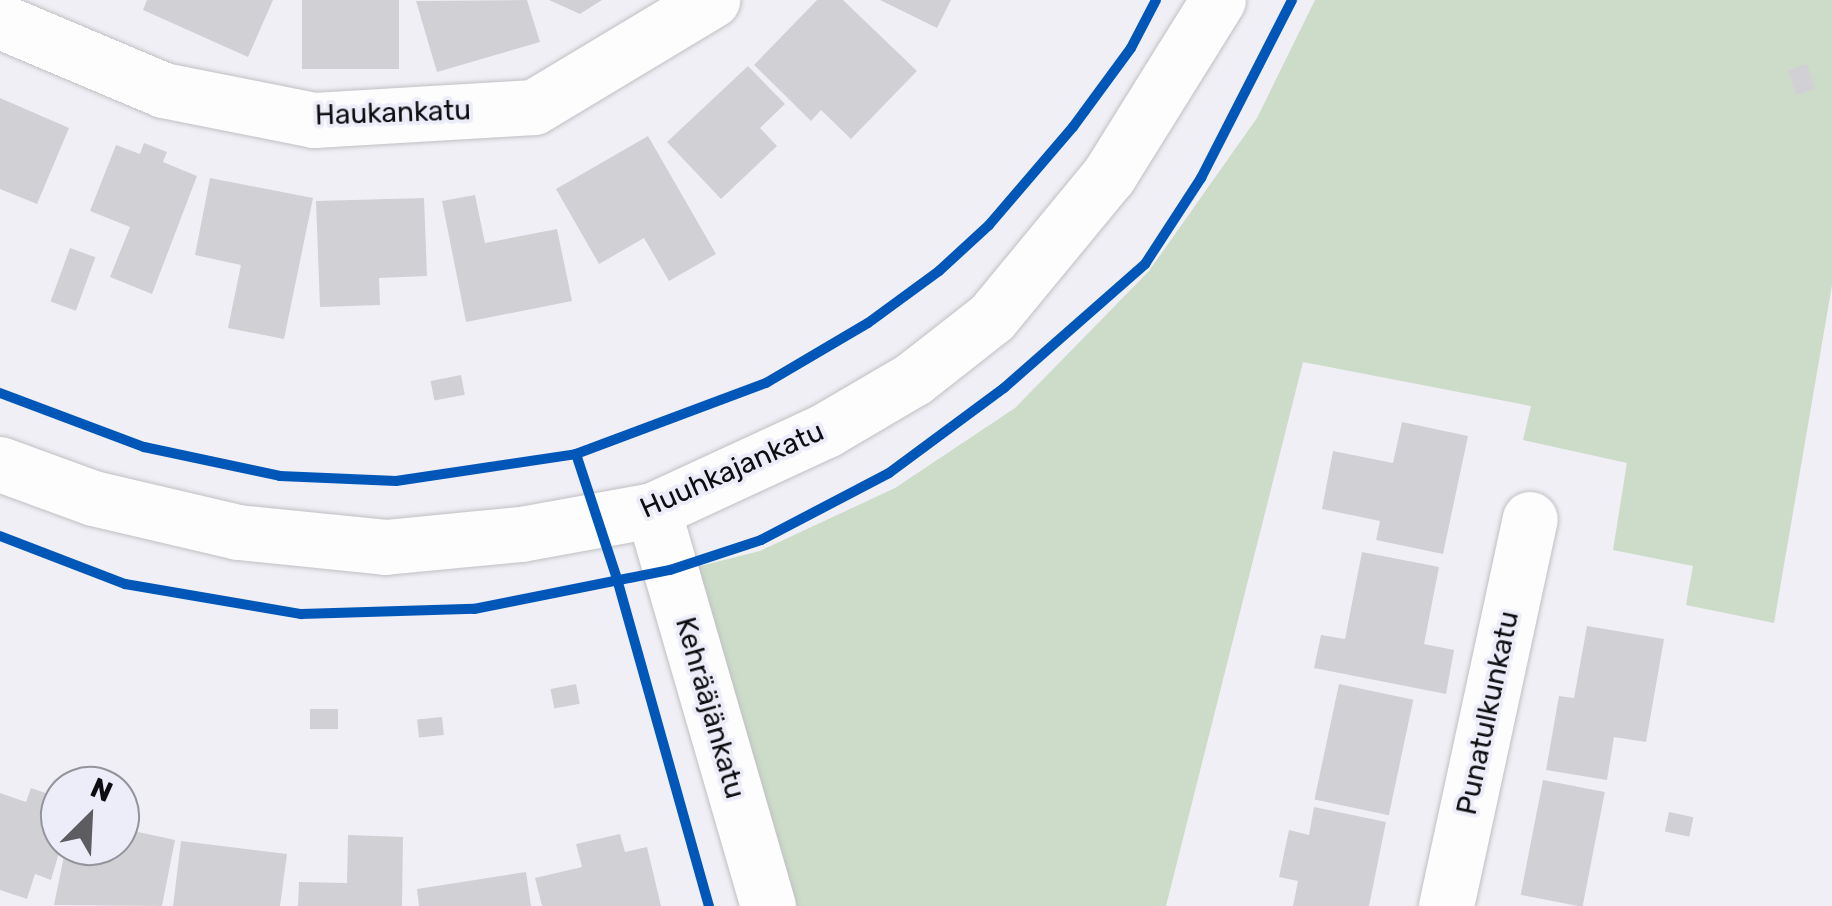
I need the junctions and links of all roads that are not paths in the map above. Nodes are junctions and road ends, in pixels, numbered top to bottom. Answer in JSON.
{"nodes":[{"id":1,"x":712,"y":0,"type":"edge"},
{"id":2,"x":1218,"y":0,"type":"edge"},
{"id":3,"x":0,"y":21,"type":"edge"},
{"id":4,"x":0,"y":464,"type":"edge"},
{"id":5,"x":653,"y":510,"type":"junction"},
{"id":6,"x":1530,"y":519,"type":"dead end"},
{"id":7,"x":768,"y":906,"type":"edge"},
{"id":8,"x":1446,"y":906,"type":"edge"}],
"edges":[{"from":1,"to":3,"type":"street","name":"Haukankatu"},
{"from":2,"to":5,"type":"street","name":"Huuhkajankatu"},
{"from":4,"to":5,"type":"street","name":"Huuhkajankatu"},
{"from":5,"to":7,"type":"street","name":"Kehrääjänkatu"},
{"from":6,"to":8,"type":"street","name":"Punatulkunkatu"}]}
